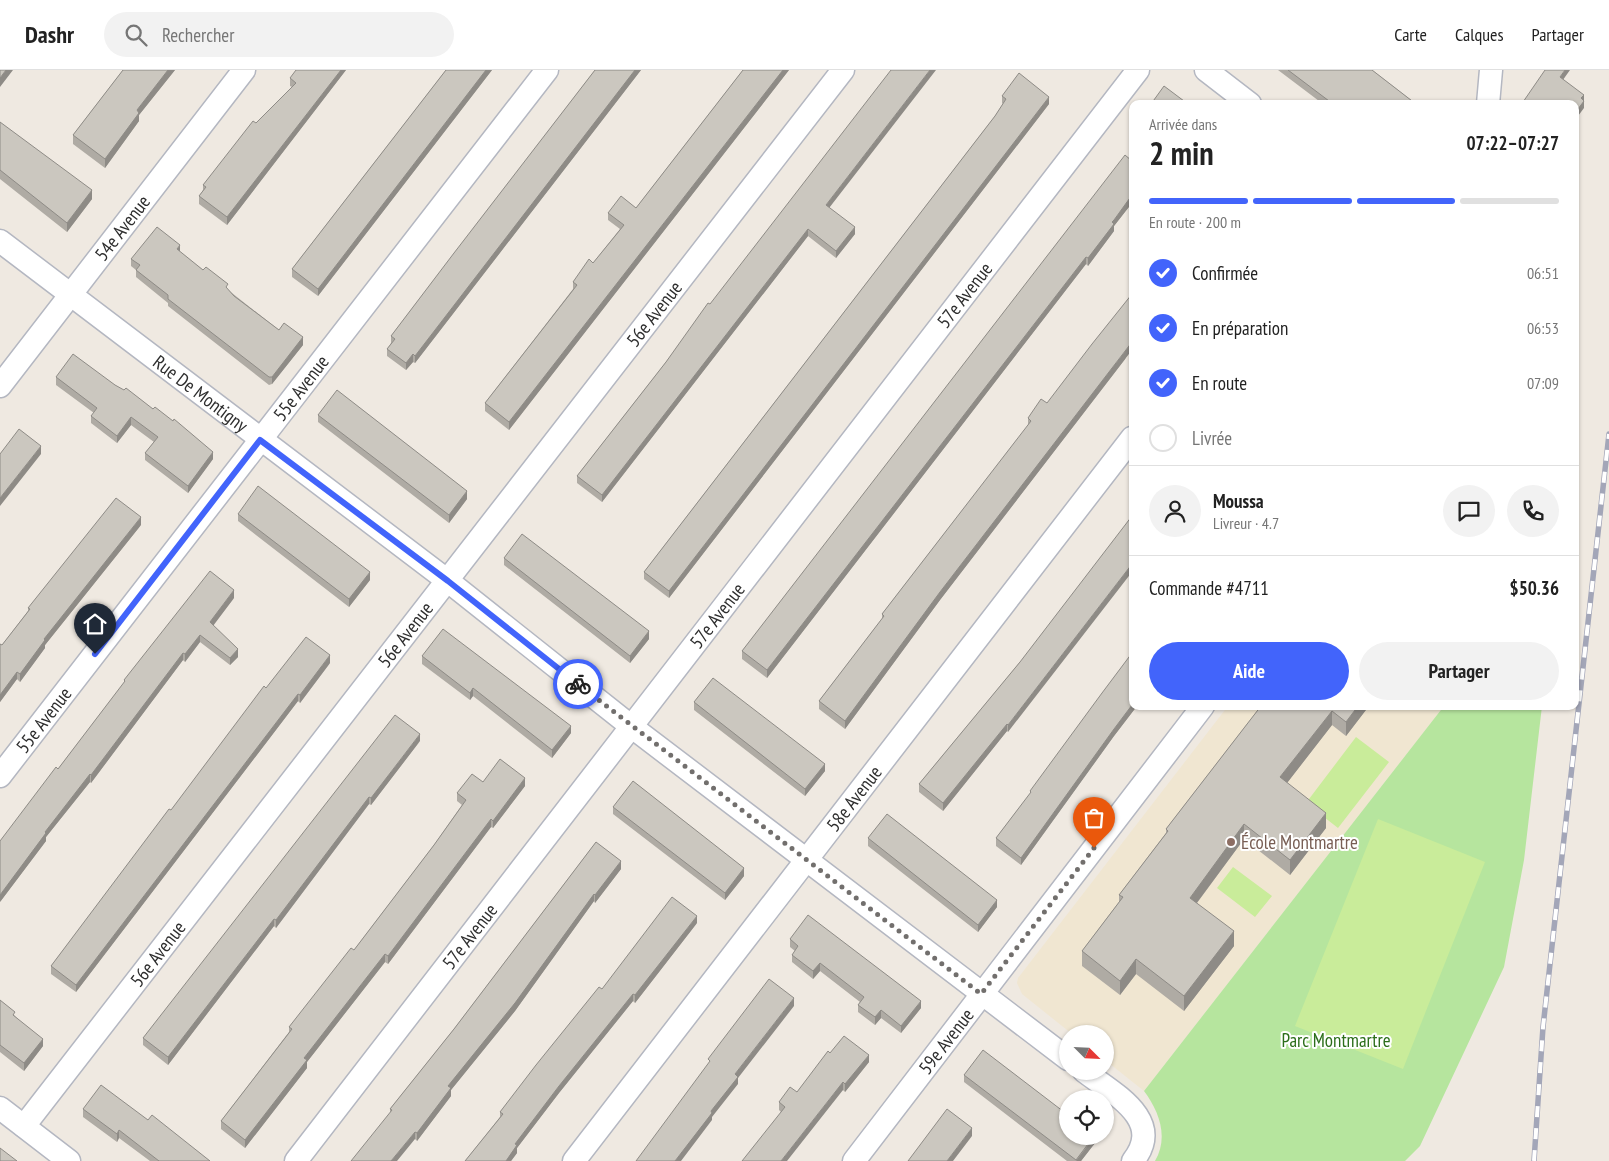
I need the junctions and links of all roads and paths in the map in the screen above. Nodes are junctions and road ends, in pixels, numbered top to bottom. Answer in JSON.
{"nodes":[{"id":1,"x":244,"y":70,"type":"edge"},
{"id":2,"x":547,"y":70,"type":"edge"},
{"id":3,"x":843,"y":70,"type":"edge"},
{"id":4,"x":1138,"y":70,"type":"edge"},
{"id":5,"x":1206,"y":70,"type":"edge"},
{"id":6,"x":1491,"y":70,"type":"edge"},
{"id":7,"x":1245,"y":100,"type":"edge"},
{"id":8,"x":1488,"y":100,"type":"edge"},
{"id":9,"x":0,"y":241,"type":"edge"},
{"id":10,"x":71,"y":295,"type":"junction"},
{"id":11,"x":0,"y":386,"type":"edge"},
{"id":12,"x":260,"y":440,"type":"junction"},
{"id":13,"x":1129,"y":442,"type":"edge"},
{"id":14,"x":448,"y":581,"type":"junction"},
{"id":15,"x":1201,"y":710,"type":"edge"},
{"id":16,"x":632,"y":727,"type":"junction"},
{"id":17,"x":0,"y":776,"type":"edge"},
{"id":18,"x":808,"y":860,"type":"junction"},
{"id":19,"x":981,"y":994,"type":"junction"},
{"id":20,"x":1059,"y":1052,"type":"edge"},
{"id":21,"x":1095,"y":1080,"type":"edge"},
{"id":22,"x":0,"y":1108,"type":"edge"},
{"id":23,"x":24,"y":1126,"type":"junction"},
{"id":24,"x":69,"y":1161,"type":"edge"},
{"id":25,"x":296,"y":1161,"type":"edge"},
{"id":26,"x":574,"y":1161,"type":"edge"},
{"id":27,"x":854,"y":1161,"type":"edge"},
{"id":28,"x":1133,"y":1161,"type":"edge"}],
"edges":[{"from":1,"to":10,"type":"street","name":"54e Avenue"},
{"from":2,"to":12,"type":"street","name":"55e Avenue"},
{"from":3,"to":14,"type":"street","name":"56e Avenue"},
{"from":4,"to":16,"type":"street","name":"57e Avenue"},
{"from":5,"to":7,"type":"street"},
{"from":6,"to":8,"type":"street"},
{"from":9,"to":10,"type":"street","name":"Rue De Montigny"},
{"from":10,"to":11,"type":"street","name":"54e Avenue"},
{"from":10,"to":12,"type":"street","name":"Rue De Montigny"},
{"from":12,"to":14,"type":"street","name":"Rue De Montigny"},
{"from":12,"to":17,"type":"street","name":"55e Avenue"},
{"from":13,"to":18,"type":"street","name":"58e Avenue"},
{"from":14,"to":16,"type":"street","name":"Rue De Montigny"},
{"from":14,"to":23,"type":"street","name":"56e Avenue"},
{"from":15,"to":19,"type":"street","name":"59e Avenue"},
{"from":16,"to":18,"type":"street","name":"Rue De Montigny"},
{"from":16,"to":25,"type":"street","name":"57e Avenue"},
{"from":18,"to":19,"type":"street","name":"Rue De Montigny"},
{"from":18,"to":26,"type":"street","name":"58e Avenue"},
{"from":19,"to":20,"type":"street","name":"Rue De Montigny"},
{"from":19,"to":27,"type":"street","name":"59e Avenue"},
{"from":21,"to":28,"type":"street"},
{"from":22,"to":23,"type":"street"},
{"from":23,"to":24,"type":"street"}]}
